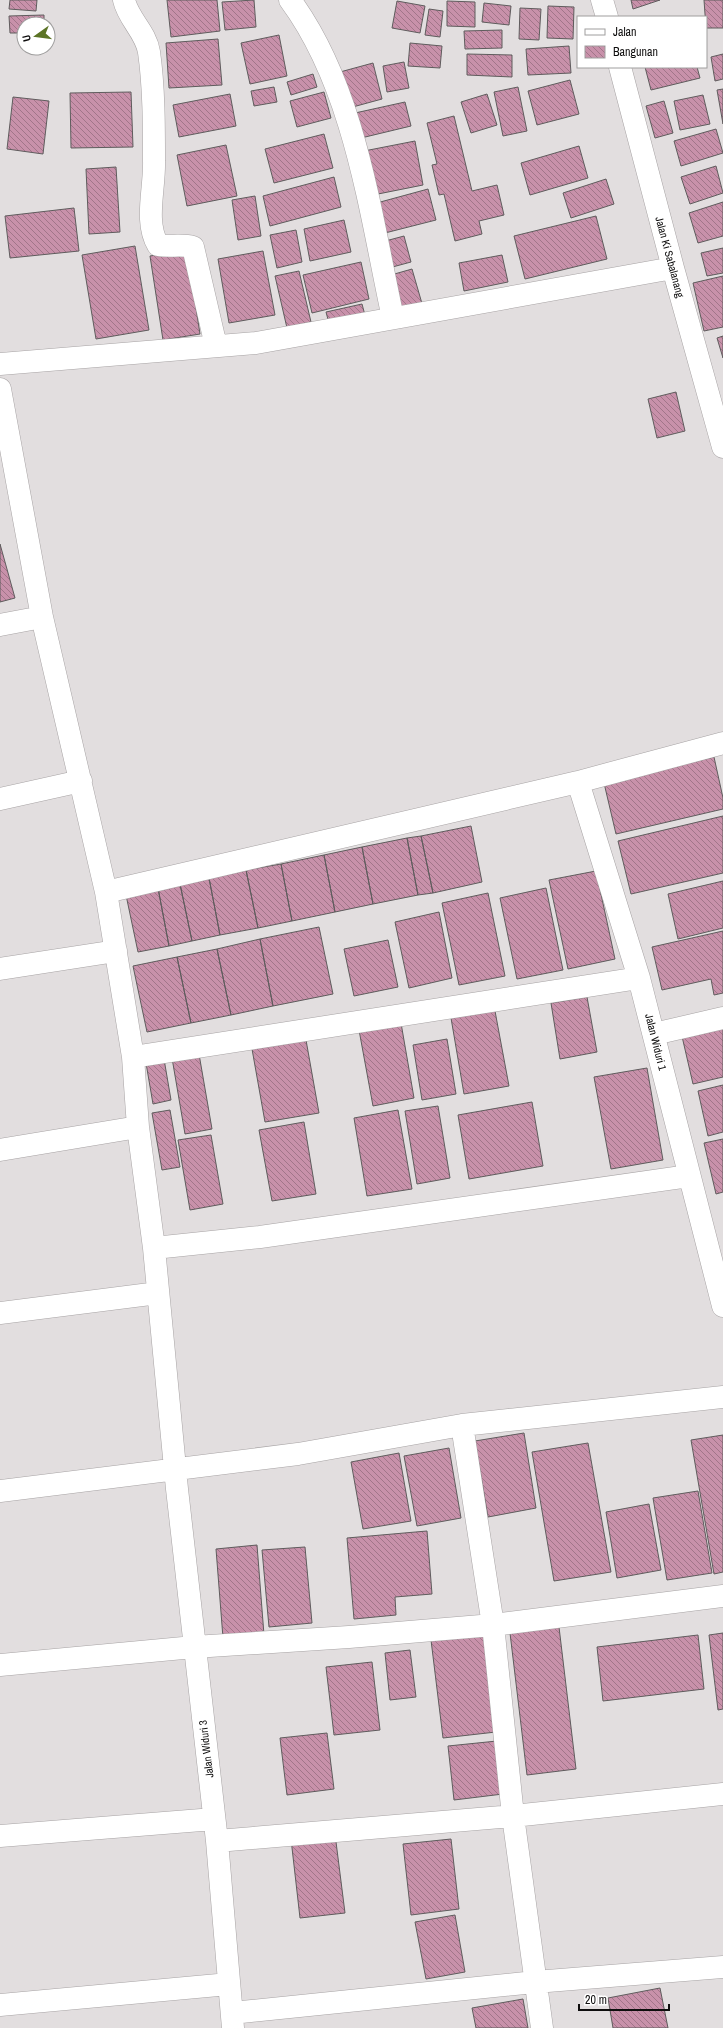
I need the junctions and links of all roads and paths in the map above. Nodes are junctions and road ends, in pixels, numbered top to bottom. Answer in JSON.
{"nodes":[{"id":1,"x":124,"y":0,"type":"edge"},
{"id":2,"x":290,"y":0,"type":"edge"},
{"id":3,"x":602,"y":0,"type":"edge"},
{"id":4,"x":607,"y":16,"type":"edge"},
{"id":5,"x":620,"y":68,"type":"edge"},
{"id":6,"x":673,"y":268,"type":"junction"},
{"id":7,"x":393,"y":318,"type":"junction"},
{"id":8,"x":216,"y":346,"type":"junction"},
{"id":9,"x":0,"y":364,"type":"edge"},
{"id":10,"x":0,"y":389,"type":"edge"},
{"id":11,"x":723,"y":447,"type":"edge"},
{"id":12,"x":42,"y":617,"type":"junction"},
{"id":13,"x":0,"y":625,"type":"edge"},
{"id":14,"x":723,"y":743,"type":"edge"},
{"id":15,"x":81,"y":781,"type":"junction"},
{"id":16,"x":578,"y":782,"type":"junction"},
{"id":17,"x":0,"y":799,"type":"edge"},
{"id":18,"x":106,"y":892,"type":"junction"},
{"id":19,"x":116,"y":951,"type":"junction"},
{"id":20,"x":0,"y":969,"type":"edge"},
{"id":21,"x":639,"y":978,"type":"junction"},
{"id":22,"x":723,"y":1018,"type":"edge"},
{"id":23,"x":654,"y":1034,"type":"junction"},
{"id":24,"x":133,"y":1057,"type":"junction"},
{"id":25,"x":138,"y":1128,"type":"junction"},
{"id":26,"x":0,"y":1150,"type":"edge"},
{"id":27,"x":689,"y":1176,"type":"junction"},
{"id":28,"x":154,"y":1248,"type":"junction"},
{"id":29,"x":158,"y":1293,"type":"junction"},
{"id":30,"x":723,"y":1306,"type":"edge"},
{"id":31,"x":0,"y":1313,"type":"edge"},
{"id":32,"x":723,"y":1396,"type":"edge"},
{"id":33,"x":462,"y":1425,"type":"junction"},
{"id":34,"x":176,"y":1470,"type":"junction"},
{"id":35,"x":0,"y":1491,"type":"edge"},
{"id":36,"x":723,"y":1596,"type":"edge"},
{"id":37,"x":493,"y":1625,"type":"junction"},
{"id":38,"x":194,"y":1647,"type":"junction"},
{"id":39,"x":0,"y":1665,"type":"edge"},
{"id":40,"x":723,"y":1794,"type":"edge"},
{"id":41,"x":513,"y":1816,"type":"junction"},
{"id":42,"x":214,"y":1819,"type":"junction"},
{"id":43,"x":0,"y":1836,"type":"edge"},
{"id":44,"x":216,"y":1841,"type":"junction"},
{"id":45,"x":723,"y":1967,"type":"edge"},
{"id":46,"x":535,"y":1982,"type":"junction"},
{"id":47,"x":228,"y":1984,"type":"junction"},
{"id":48,"x":0,"y":2004,"type":"edge"},
{"id":49,"x":232,"y":2021,"type":"edge"},
{"id":50,"x":542,"y":2028,"type":"edge"}],
"edges":[{"from":1,"to":8,"type":"street"},
{"from":2,"to":7,"type":"street"},
{"from":3,"to":4,"type":"street"},
{"from":5,"to":6,"type":"street","name":"Jalan Ki Sabalanang"},
{"from":6,"to":7,"type":"street"},
{"from":6,"to":11,"type":"street","name":"Jalan Ki Sabalanang"},
{"from":7,"to":8,"type":"street"},
{"from":8,"to":9,"type":"street"},
{"from":10,"to":12,"type":"street","name":"Jalan Widuri 3"},
{"from":12,"to":13,"type":"street"},
{"from":12,"to":15,"type":"street","name":"Jalan Widuri 3"},
{"from":14,"to":16,"type":"street"},
{"from":15,"to":17,"type":"street"},
{"from":15,"to":18,"type":"street","name":"Jalan Widuri 3"},
{"from":16,"to":18,"type":"street"},
{"from":16,"to":21,"type":"street","name":"Jalan Widuri 1"},
{"from":18,"to":19,"type":"street","name":"Jalan Widuri 3"},
{"from":19,"to":20,"type":"street"},
{"from":19,"to":24,"type":"street","name":"Jalan Widuri 3"},
{"from":21,"to":23,"type":"street","name":"Jalan Widuri 1"},
{"from":21,"to":24,"type":"street"},
{"from":22,"to":23,"type":"street"},
{"from":23,"to":27,"type":"street","name":"Jalan Widuri 1"},
{"from":24,"to":25,"type":"street","name":"Jalan Widuri 3"},
{"from":25,"to":26,"type":"street"},
{"from":25,"to":28,"type":"street","name":"Jalan Widuri 3"},
{"from":27,"to":28,"type":"street"},
{"from":27,"to":30,"type":"street","name":"Jalan Widuri 1"},
{"from":28,"to":29,"type":"street","name":"Jalan Widuri 3"},
{"from":29,"to":31,"type":"street"},
{"from":29,"to":34,"type":"street","name":"Jalan Widuri 3"},
{"from":32,"to":33,"type":"street"},
{"from":33,"to":34,"type":"street"},
{"from":33,"to":37,"type":"street"},
{"from":34,"to":35,"type":"street"},
{"from":34,"to":38,"type":"street","name":"Jalan Widuri 3"},
{"from":36,"to":37,"type":"street"},
{"from":37,"to":38,"type":"street"},
{"from":37,"to":41,"type":"street"},
{"from":38,"to":39,"type":"street"},
{"from":38,"to":42,"type":"street","name":"Jalan Widuri 3"},
{"from":40,"to":41,"type":"street"},
{"from":41,"to":44,"type":"street"},
{"from":41,"to":46,"type":"street"},
{"from":42,"to":43,"type":"street"},
{"from":42,"to":44,"type":"street","name":"Jalan Widuri 3"},
{"from":44,"to":47,"type":"street","name":"Jalan Widuri 3"},
{"from":45,"to":46,"type":"street"},
{"from":46,"to":49,"type":"street"},
{"from":46,"to":50,"type":"street"},
{"from":47,"to":48,"type":"street"},
{"from":47,"to":49,"type":"street","name":"Jalan Widuri 3"}]}
